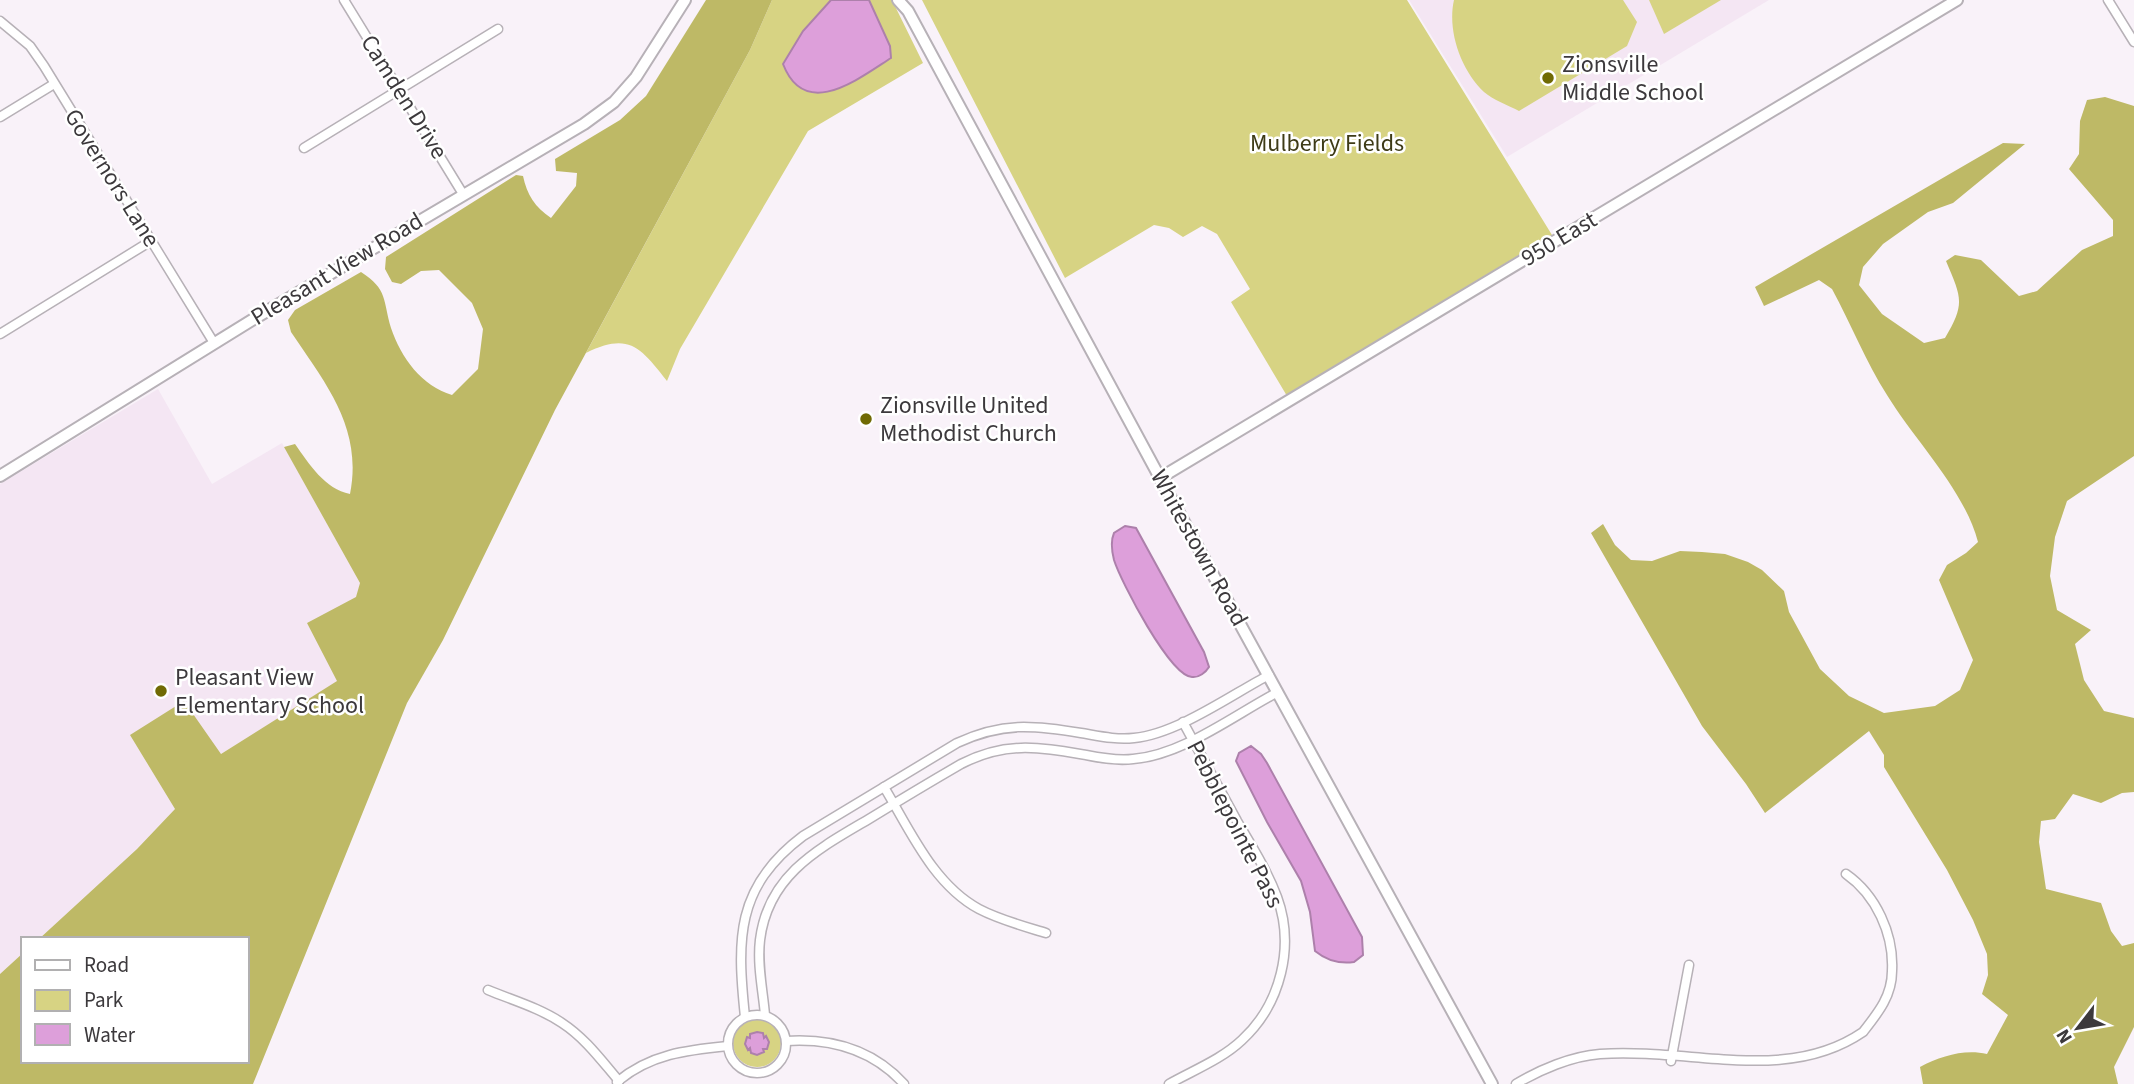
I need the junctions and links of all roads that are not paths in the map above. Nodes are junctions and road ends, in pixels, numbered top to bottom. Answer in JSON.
{"nodes":[{"id":1,"x":344,"y":0,"type":"edge"},
{"id":2,"x":676,"y":0,"type":"edge"},
{"id":3,"x":685,"y":0,"type":"edge"},
{"id":4,"x":898,"y":0,"type":"edge"},
{"id":5,"x":1957,"y":0,"type":"edge"},
{"id":6,"x":2108,"y":0,"type":"edge"},
{"id":7,"x":907,"y":6,"type":"edge"},
{"id":8,"x":0,"y":20,"type":"edge"},
{"id":9,"x":498,"y":29,"type":"dead end"},
{"id":10,"x":2134,"y":42,"type":"edge"},
{"id":11,"x":655,"y":44,"type":"junction"},
{"id":12,"x":54,"y":84,"type":"junction"},
{"id":13,"x":399,"y":90,"type":"junction"},
{"id":14,"x":0,"y":117,"type":"edge"},
{"id":15,"x":304,"y":148,"type":"dead end"},
{"id":16,"x":463,"y":194,"type":"junction"},
{"id":17,"x":151,"y":241,"type":"junction"},
{"id":18,"x":0,"y":334,"type":"edge"},
{"id":19,"x":214,"y":343,"type":"junction"},
{"id":20,"x":0,"y":476,"type":"edge"},
{"id":21,"x":1160,"y":478,"type":"junction"},
{"id":22,"x":1269,"y":675,"type":"junction"},
{"id":23,"x":1278,"y":692,"type":"junction"},
{"id":24,"x":1183,"y":722,"type":"junction"},
{"id":25,"x":1192,"y":739,"type":"junction"},
{"id":26,"x":884,"y":787,"type":"junction"},
{"id":27,"x":894,"y":803,"type":"junction"},
{"id":28,"x":1846,"y":874,"type":"dead end"},
{"id":29,"x":1046,"y":933,"type":"dead end"},
{"id":30,"x":1689,"y":965,"type":"dead end"},
{"id":31,"x":488,"y":990,"type":"dead end"},
{"id":32,"x":765,"y":1015,"type":"junction"},
{"id":33,"x":745,"y":1017,"type":"junction"},
{"id":34,"x":786,"y":1041,"type":"junction"},
{"id":35,"x":728,"y":1046,"type":"junction"},
{"id":36,"x":1838,"y":1056,"type":"dead end"},
{"id":37,"x":1671,"y":1061,"type":"junction"},
{"id":38,"x":1706,"y":1068,"type":"dead end"},
{"id":39,"x":760,"y":1073,"type":"junction"},
{"id":40,"x":617,"y":1082,"type":"edge"},
{"id":41,"x":761,"y":1084,"type":"edge"},
{"id":42,"x":904,"y":1084,"type":"edge"},
{"id":43,"x":1169,"y":1084,"type":"edge"},
{"id":44,"x":1492,"y":1084,"type":"edge"},
{"id":45,"x":1516,"y":1084,"type":"edge"}],
"edges":[{"from":1,"to":13,"type":"street","name":"Camden Drive"},
{"from":2,"to":11,"type":"street","name":"Pleasant View Road"},
{"from":3,"to":11,"type":"street","name":"Pleasant View Road"},
{"from":4,"to":7,"type":"street","name":"Whitestown Road"},
{"from":5,"to":21,"type":"street","name":"950 East"},
{"from":6,"to":10,"type":"street"},
{"from":7,"to":21,"type":"street","name":"Whitestown Road"},
{"from":8,"to":12,"type":"street","name":"Governors Lane"},
{"from":9,"to":13,"type":"street"},
{"from":11,"to":16,"type":"street","name":"Pleasant View Road"},
{"from":12,"to":14,"type":"street"},
{"from":12,"to":17,"type":"street","name":"Governors Lane"},
{"from":13,"to":15,"type":"street"},
{"from":13,"to":16,"type":"street","name":"Camden Drive"},
{"from":16,"to":19,"type":"street","name":"Pleasant View Road"},
{"from":17,"to":18,"type":"street"},
{"from":17,"to":19,"type":"street","name":"Governors Lane"},
{"from":19,"to":20,"type":"street","name":"Pleasant View Road"},
{"from":21,"to":22,"type":"street","name":"Whitestown Road"},
{"from":22,"to":23,"type":"street","name":"Whitestown Road"},
{"from":22,"to":24,"type":"street"},
{"from":23,"to":25,"type":"street"},
{"from":23,"to":44,"type":"street","name":"Whitestown Road"},
{"from":24,"to":25,"type":"street","name":"Pebblepointe Pass"},
{"from":24,"to":26,"type":"street"},
{"from":25,"to":27,"type":"street"},
{"from":25,"to":43,"type":"street","name":"Pebblepointe Pass"},
{"from":26,"to":27,"type":"street"},
{"from":26,"to":33,"type":"street"},
{"from":27,"to":29,"type":"street"},
{"from":27,"to":32,"type":"street"},
{"from":28,"to":36,"type":"street"},
{"from":30,"to":37,"type":"street"},
{"from":31,"to":40,"type":"street"},
{"from":32,"to":33,"type":"street"},
{"from":32,"to":34,"type":"street"},
{"from":33,"to":35,"type":"street"},
{"from":34,"to":39,"type":"street"},
{"from":34,"to":42,"type":"street"},
{"from":35,"to":39,"type":"street"},
{"from":35,"to":40,"type":"street"},
{"from":37,"to":38,"type":"street"},
{"from":37,"to":45,"type":"street"},
{"from":39,"to":41,"type":"street"}]}
